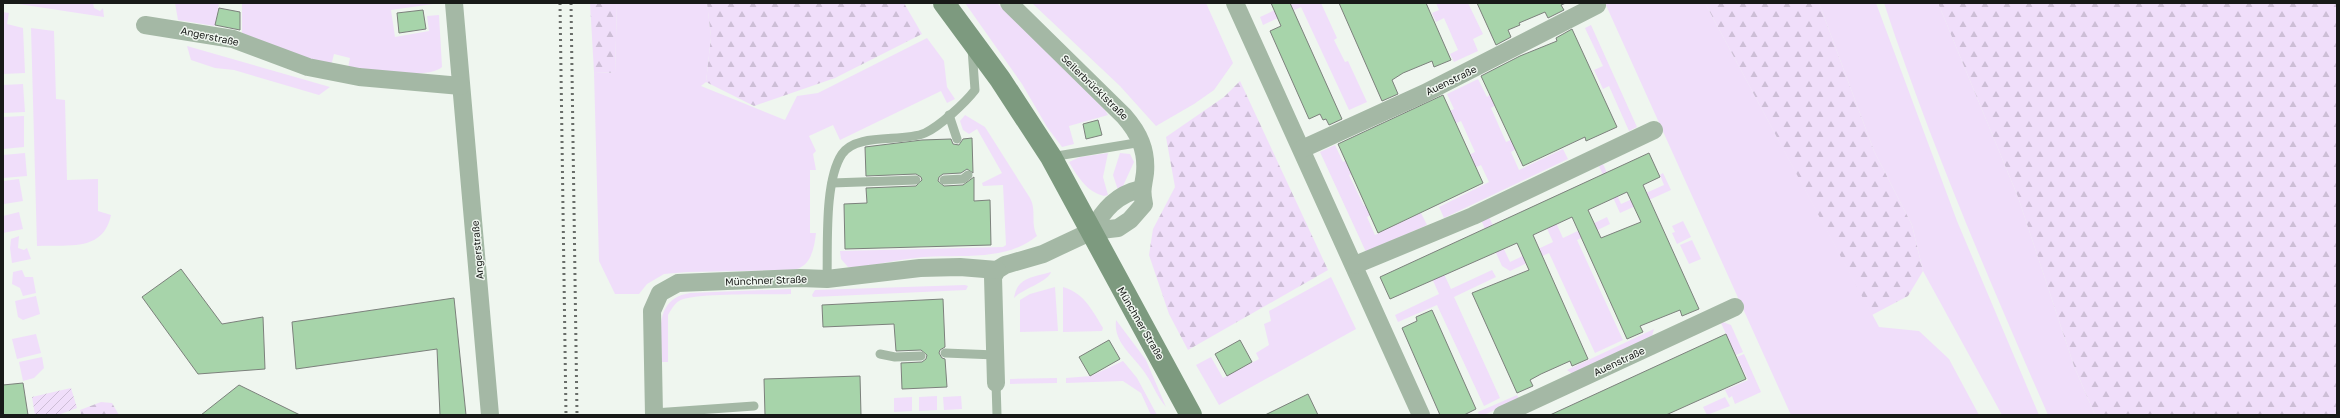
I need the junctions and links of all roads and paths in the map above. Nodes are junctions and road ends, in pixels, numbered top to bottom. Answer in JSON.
{"nodes":[{"id":1,"x":454,"y":3,"type":"edge"},
{"id":2,"x":944,"y":3,"type":"edge"},
{"id":3,"x":1009,"y":3,"type":"edge"},
{"id":4,"x":1236,"y":3,"type":"edge"},
{"id":5,"x":1597,"y":5,"type":"dead end"},
{"id":6,"x":145,"y":25,"type":"dead end"},
{"id":7,"x":972,"y":39,"type":"junction"},
{"id":8,"x":461,"y":86,"type":"junction"},
{"id":9,"x":949,"y":115,"type":"junction"},
{"id":10,"x":1654,"y":130,"type":"dead end"},
{"id":11,"x":957,"y":139,"type":"dead end"},
{"id":12,"x":1142,"y":142,"type":"junction"},
{"id":13,"x":1302,"y":149,"type":"junction"},
{"id":14,"x":1051,"y":157,"type":"junction"},
{"id":15,"x":968,"y":175,"type":"dead end"},
{"id":16,"x":916,"y":180,"type":"dead end"},
{"id":17,"x":944,"y":180,"type":"dead end"},
{"id":18,"x":832,"y":183,"type":"junction"},
{"id":19,"x":1141,"y":188,"type":"junction"},
{"id":20,"x":1092,"y":231,"type":"junction"},
{"id":21,"x":1355,"y":265,"type":"junction"},
{"id":22,"x":997,"y":270,"type":"junction"},
{"id":23,"x":827,"y":279,"type":"junction"},
{"id":24,"x":1735,"y":307,"type":"dead end"},
{"id":25,"x":945,"y":353,"type":"dead end"},
{"id":26,"x":880,"y":354,"type":"dead end"},
{"id":27,"x":996,"y":355,"type":"junction"},
{"id":28,"x":921,"y":356,"type":"dead end"},
{"id":29,"x":996,"y":383,"type":"joint"},
{"id":30,"x":754,"y":406,"type":"dead end"},
{"id":31,"x":1415,"y":413,"type":"edge"},
{"id":32,"x":654,"y":414,"type":"edge"},
{"id":33,"x":490,"y":415,"type":"edge"},
{"id":34,"x":997,"y":415,"type":"edge"},
{"id":35,"x":1191,"y":415,"type":"edge"},
{"id":36,"x":1502,"y":415,"type":"edge"}],
"edges":[{"from":1,"to":8,"type":"street","name":"Angerstraße"},
{"from":2,"to":7,"type":"main road","name":"Münchner Straße"},
{"from":3,"to":12,"type":"street","name":"Seilerbrücklstraße"},
{"from":4,"to":13,"type":"street"},
{"from":5,"to":13,"type":"street","name":"Auenstraße"},
{"from":6,"to":8,"type":"street","name":"Angerstraße"},
{"from":7,"to":9,"type":"lane"},
{"from":7,"to":14,"type":"main road","name":"Münchner Straße"},
{"from":8,"to":33,"type":"street","name":"Angerstraße"},
{"from":9,"to":11,"type":"lane"},
{"from":9,"to":18,"type":"lane"},
{"from":10,"to":21,"type":"street"},
{"from":12,"to":14,"type":"lane"},
{"from":12,"to":19,"type":"street","name":"Seilerbrücklstraße"},
{"from":13,"to":21,"type":"street"},
{"from":14,"to":20,"type":"main road","name":"Münchner Straße"},
{"from":15,"to":17,"type":"lane"},
{"from":16,"to":18,"type":"lane"},
{"from":18,"to":23,"type":"lane"},
{"from":19,"to":20,"type":"street"},
{"from":19,"to":20,"type":"street","name":"Seilerbrücklstraße"},
{"from":20,"to":22,"type":"street","name":"Münchner Straße"},
{"from":20,"to":35,"type":"main road","name":"Münchner Straße"},
{"from":21,"to":31,"type":"street"},
{"from":22,"to":23,"type":"street","name":"Münchner Straße"},
{"from":22,"to":27,"type":"street"},
{"from":23,"to":32,"type":"street","name":"Münchner Straße"},
{"from":24,"to":36,"type":"street","name":"Auenstraße"},
{"from":25,"to":27,"type":"lane"},
{"from":26,"to":28,"type":"lane"},
{"from":27,"to":29,"type":"street"},
{"from":29,"to":34,"type":"lane"},
{"from":30,"to":32,"type":"lane"}]}
